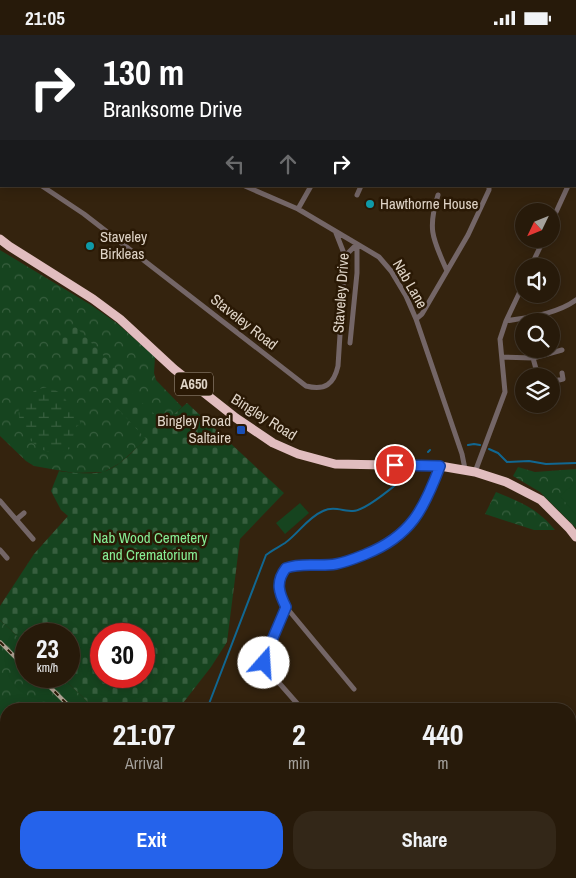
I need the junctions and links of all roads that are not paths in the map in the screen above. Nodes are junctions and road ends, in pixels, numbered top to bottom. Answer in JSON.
{"nodes":[{"id":1,"x":43,"y":187,"type":"edge"},
{"id":2,"x":247,"y":187,"type":"edge"},
{"id":3,"x":310,"y":187,"type":"edge"},
{"id":4,"x":361,"y":187,"type":"edge"},
{"id":5,"x":489,"y":187,"type":"edge"},
{"id":6,"x":568,"y":187,"type":"edge"},
{"id":7,"x":357,"y":195,"type":"dead end"},
{"id":8,"x":438,"y":195,"type":"dead end"},
{"id":9,"x":560,"y":203,"type":"edge"},
{"id":10,"x":298,"y":209,"type":"junction"},
{"id":11,"x":336,"y":233,"type":"junction"},
{"id":12,"x":0,"y":239,"type":"edge"},
{"id":13,"x":357,"y":245,"type":"junction"},
{"id":14,"x":345,"y":256,"type":"junction"},
{"id":15,"x":447,"y":271,"type":"junction"},
{"id":16,"x":576,"y":300,"type":"edge"},
{"id":17,"x":515,"y":302,"type":"edge"},
{"id":18,"x":416,"y":319,"type":"junction"},
{"id":19,"x":506,"y":321,"type":"junction"},
{"id":20,"x":350,"y":343,"type":"dead end"},
{"id":21,"x":502,"y":357,"type":"junction"},
{"id":22,"x":515,"y":357,"type":"edge"},
{"id":23,"x":533,"y":358,"type":"edge"},
{"id":24,"x":536,"y":368,"type":"edge"},
{"id":25,"x":562,"y":373,"type":"dead end"},
{"id":26,"x":560,"y":380,"type":"edge"},
{"id":27,"x":440,"y":466,"type":"junction"},
{"id":28,"x":465,"y":469,"type":"junction"},
{"id":29,"x":475,"y":472,"type":"junction"},
{"id":30,"x":0,"y":501,"type":"edge"},
{"id":31,"x":24,"y":513,"type":"dead end"},
{"id":32,"x":17,"y":519,"type":"junction"},
{"id":33,"x":576,"y":537,"type":"edge"},
{"id":34,"x":33,"y":539,"type":"dead end"},
{"id":35,"x":0,"y":550,"type":"edge"},
{"id":36,"x":7,"y":558,"type":"dead end"},
{"id":37,"x":286,"y":607,"type":"junction"},
{"id":38,"x":354,"y":689,"type":"dead end"},
{"id":39,"x":297,"y":703,"type":"edge"}],
"edges":[{"from":1,"to":14,"type":"street","name":"Staveley Road"},
{"from":2,"to":10,"type":"street","name":"Nab Lane"},
{"from":3,"to":10,"type":"street"},
{"from":4,"to":7,"type":"street"},
{"from":5,"to":15,"type":"street"},
{"from":6,"to":9,"type":"street"},
{"from":8,"to":15,"type":"street"},
{"from":10,"to":11,"type":"street","name":"Nab Lane"},
{"from":11,"to":13,"type":"street","name":"Nab Lane"},
{"from":11,"to":14,"type":"street","name":"Staveley Road"},
{"from":12,"to":27,"type":"highway","name":"Bingley Road","number":"A650"},
{"from":13,"to":14,"type":"street"},
{"from":13,"to":18,"type":"street","name":"Nab Lane"},
{"from":13,"to":20,"type":"street","name":"Staveley Drive"},
{"from":15,"to":18,"type":"street"},
{"from":16,"to":19,"type":"street"},
{"from":17,"to":19,"type":"street"},
{"from":18,"to":28,"type":"street","name":"Nab Lane"},
{"from":19,"to":21,"type":"street"},
{"from":21,"to":22,"type":"street"},
{"from":21,"to":29,"type":"street"},
{"from":23,"to":24,"type":"street"},
{"from":25,"to":26,"type":"street"},
{"from":27,"to":28,"type":"highway","name":"Bingley Road","number":"A650"},
{"from":27,"to":37,"type":"street"},
{"from":28,"to":29,"type":"highway","name":"Bingley Road","number":"A650"},
{"from":29,"to":33,"type":"highway","name":"Bingley Road","number":"A650"},
{"from":30,"to":32,"type":"street"},
{"from":31,"to":32,"type":"street"},
{"from":32,"to":34,"type":"street"},
{"from":35,"to":36,"type":"street"},
{"from":37,"to":38,"type":"street"},
{"from":37,"to":39,"type":"street"}]}
